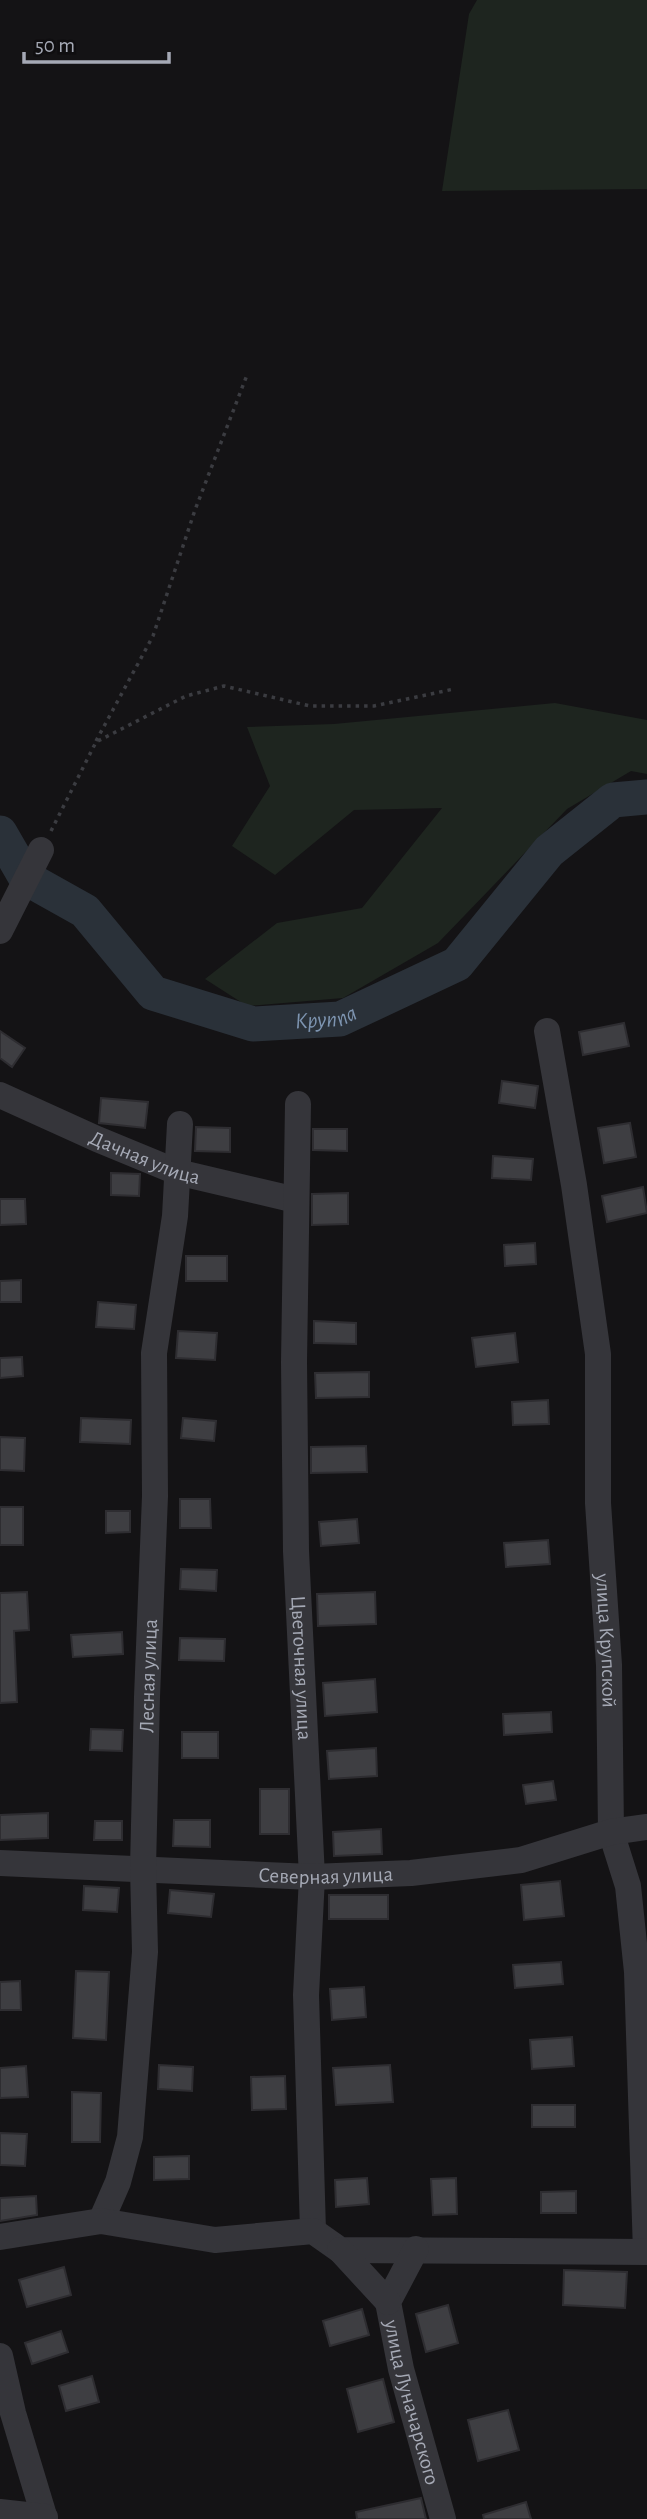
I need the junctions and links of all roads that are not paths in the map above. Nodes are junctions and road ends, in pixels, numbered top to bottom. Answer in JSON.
{"nodes":[{"id":1,"x":41,"y":850,"type":"road end"},
{"id":2,"x":0,"y":931,"type":"edge"},
{"id":3,"x":547,"y":1031,"type":"dead end"},
{"id":4,"x":0,"y":1095,"type":"edge"},
{"id":5,"x":298,"y":1104,"type":"dead end"},
{"id":6,"x":180,"y":1125,"type":"dead end"},
{"id":7,"x":177,"y":1172,"type":"junction"},
{"id":8,"x":296,"y":1200,"type":"junction"},
{"id":9,"x":647,"y":1827,"type":"edge"},
{"id":10,"x":611,"y":1832,"type":"junction"},
{"id":11,"x":0,"y":1863,"type":"edge"},
{"id":12,"x":143,"y":1868,"type":"junction"},
{"id":13,"x":312,"y":1877,"type":"junction"},
{"id":14,"x":101,"y":2221,"type":"junction"},
{"id":15,"x":313,"y":2231,"type":"junction"},
{"id":16,"x":0,"y":2236,"type":"edge"},
{"id":17,"x":416,"y":2249,"type":"junction"},
{"id":18,"x":340,"y":2250,"type":"junction"},
{"id":19,"x":646,"y":2252,"type":"edge"},
{"id":20,"x":388,"y":2302,"type":"junction"},
{"id":21,"x":0,"y":2357,"type":"edge"},
{"id":22,"x":0,"y":2512,"type":"edge"},
{"id":23,"x":45,"y":2518,"type":"edge"},
{"id":24,"x":443,"y":2519,"type":"edge"}],
"edges":[{"from":1,"to":2,"type":"street"},
{"from":3,"to":10,"type":"street","name":"улица Крупской"},
{"from":4,"to":7,"type":"street","name":"Дачная улица"},
{"from":5,"to":8,"type":"street","name":"Цветочная улица"},
{"from":6,"to":7,"type":"street","name":"Лесная улица"},
{"from":7,"to":8,"type":"street","name":"Дачная улица"},
{"from":7,"to":12,"type":"street","name":"Лесная улица"},
{"from":8,"to":13,"type":"street","name":"Цветочная улица"},
{"from":9,"to":10,"type":"street","name":"Северная улица"},
{"from":10,"to":13,"type":"street","name":"Северная улица"},
{"from":10,"to":19,"type":"street","name":"улица Крупской"},
{"from":11,"to":12,"type":"street","name":"Северная улица"},
{"from":12,"to":13,"type":"street","name":"Северная улица"},
{"from":12,"to":14,"type":"street","name":"Лесная улица"},
{"from":13,"to":15,"type":"street","name":"Цветочная улица"},
{"from":14,"to":15,"type":"street"},
{"from":14,"to":16,"type":"street"},
{"from":15,"to":18,"type":"street"},
{"from":17,"to":18,"type":"street"},
{"from":17,"to":19,"type":"street"},
{"from":17,"to":20,"type":"street","name":"улица Луначарского"},
{"from":18,"to":20,"type":"street"},
{"from":20,"to":24,"type":"street","name":"улица Луначарского"},
{"from":21,"to":23,"type":"street"},
{"from":22,"to":23,"type":"street"}]}
